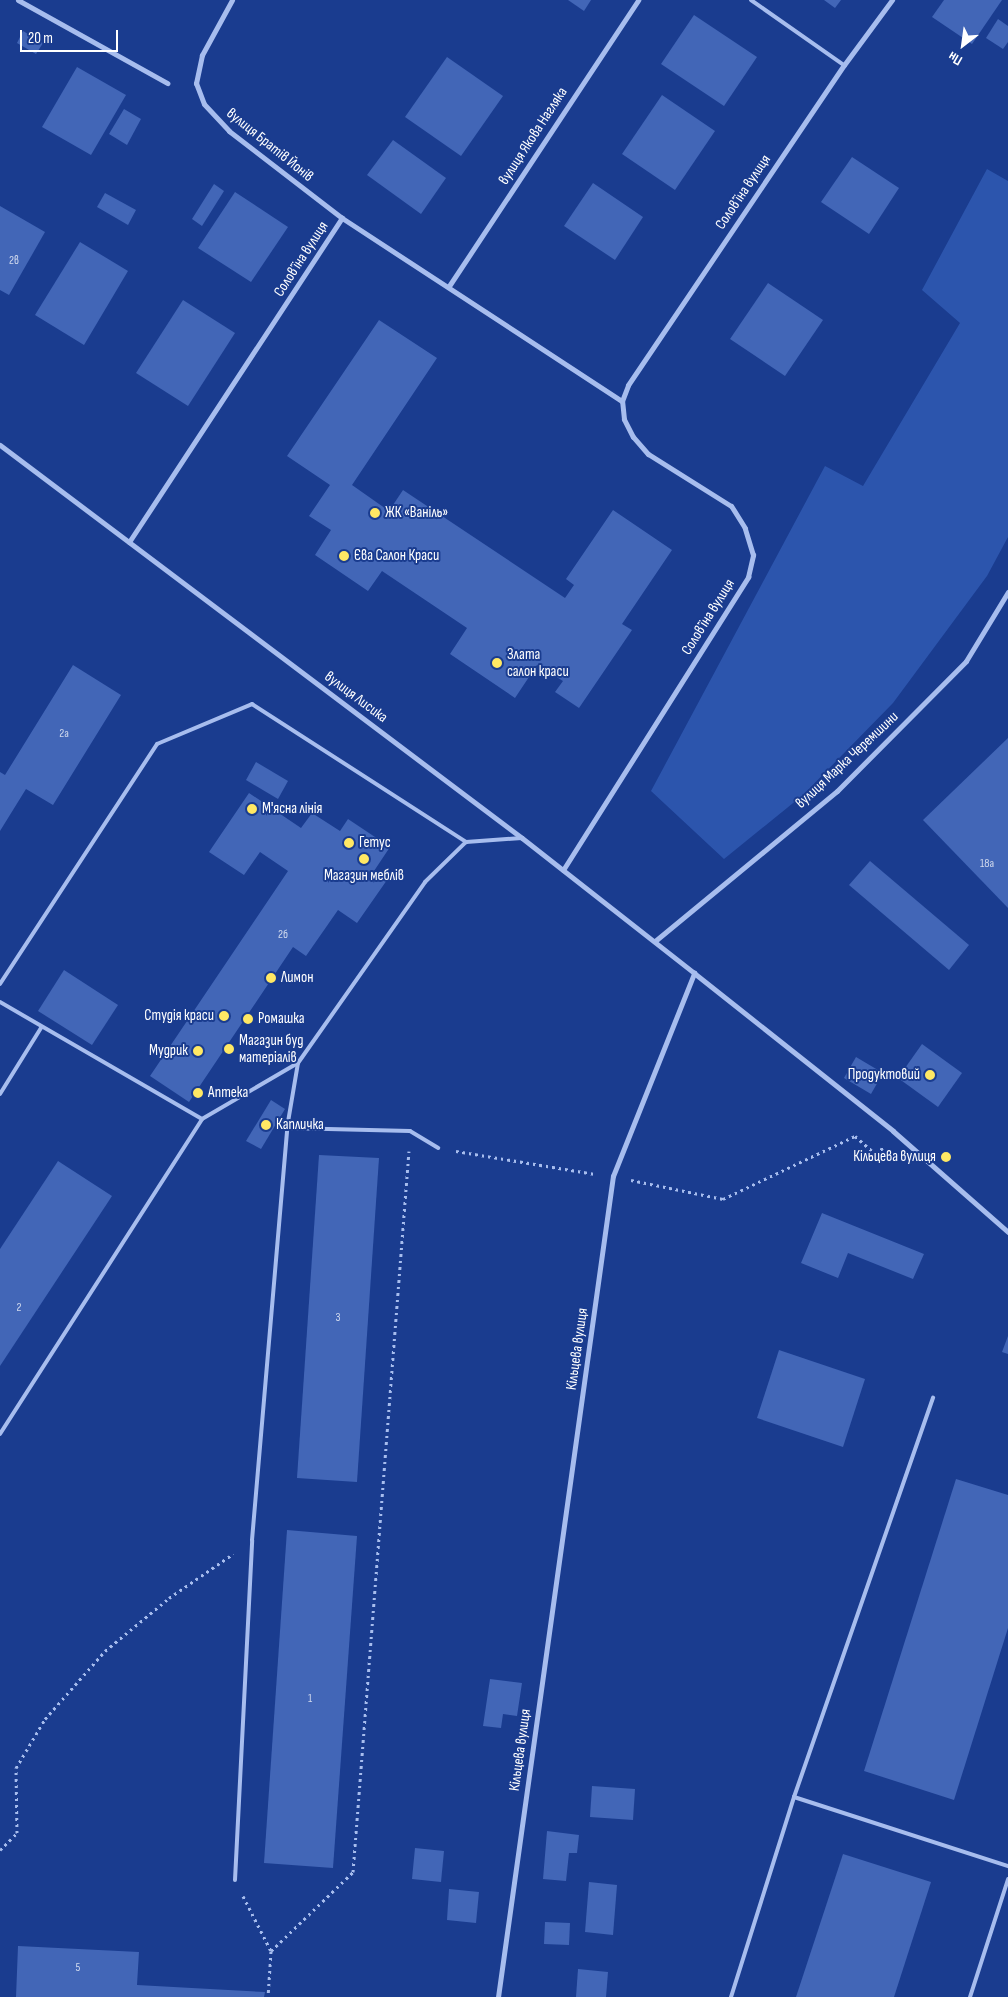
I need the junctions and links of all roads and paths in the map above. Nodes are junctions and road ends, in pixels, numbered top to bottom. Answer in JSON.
{"nodes":[{"id":1,"x":18,"y":0,"type":"edge"},
{"id":2,"x":232,"y":0,"type":"edge"},
{"id":3,"x":638,"y":0,"type":"edge"},
{"id":4,"x":751,"y":0,"type":"edge"},
{"id":5,"x":892,"y":0,"type":"edge"},
{"id":6,"x":844,"y":65,"type":"junction"},
{"id":7,"x":167,"y":83,"type":"dead end"},
{"id":8,"x":342,"y":218,"type":"junction"},
{"id":9,"x":449,"y":286,"type":"junction"},
{"id":10,"x":622,"y":401,"type":"junction"},
{"id":11,"x":0,"y":445,"type":"edge"},
{"id":12,"x":130,"y":542,"type":"junction"},
{"id":13,"x":1008,"y":592,"type":"edge"},
{"id":14,"x":522,"y":838,"type":"junction"},
{"id":15,"x":466,"y":842,"type":"junction"},
{"id":16,"x":563,"y":870,"type":"junction"},
{"id":17,"x":655,"y":941,"type":"junction"},
{"id":18,"x":694,"y":973,"type":"junction"},
{"id":19,"x":0,"y":984,"type":"edge"},
{"id":20,"x":0,"y":1002,"type":"edge"},
{"id":21,"x":41,"y":1028,"type":"junction"},
{"id":22,"x":298,"y":1063,"type":"junction"},
{"id":23,"x":0,"y":1094,"type":"edge"},
{"id":24,"x":202,"y":1120,"type":"junction"},
{"id":25,"x":287,"y":1128,"type":"junction"},
{"id":26,"x":410,"y":1131,"type":"junction"},
{"id":27,"x":855,"y":1136,"type":"dead end"},
{"id":28,"x":438,"y":1148,"type":"joint"},
{"id":29,"x":614,"y":1176,"type":"junction"},
{"id":30,"x":1008,"y":1232,"type":"edge"},
{"id":31,"x":933,"y":1398,"type":"dead end"},
{"id":32,"x":0,"y":1434,"type":"edge"},
{"id":33,"x":252,"y":1540,"type":"junction"},
{"id":34,"x":794,"y":1797,"type":"junction"},
{"id":35,"x":0,"y":1850,"type":"edge"},
{"id":36,"x":1008,"y":1866,"type":"edge"},
{"id":37,"x":1008,"y":1879,"type":"edge"},
{"id":38,"x":234,"y":1880,"type":"joint"},
{"id":39,"x":271,"y":1951,"type":"junction"},
{"id":40,"x":268,"y":1997,"type":"edge"},
{"id":41,"x":498,"y":1997,"type":"edge"},
{"id":42,"x":731,"y":1997,"type":"edge"},
{"id":43,"x":970,"y":1997,"type":"edge"}],
"edges":[{"from":1,"to":7,"type":"street"},
{"from":2,"to":8,"type":"street","name":"вулиця Братів Йонів"},
{"from":3,"to":9,"type":"street","name":"вулиця Якова Нагляка"},
{"from":4,"to":6,"type":"lane"},
{"from":5,"to":6,"type":"street","name":"Соловʼїна вулиця"},
{"from":6,"to":10,"type":"street","name":"Соловʼїна вулиця"},
{"from":8,"to":9,"type":"street","name":"Соловʼїна вулиця"},
{"from":8,"to":12,"type":"street","name":"Соловʼїна вулиця"},
{"from":9,"to":10,"type":"street","name":"Соловʼїна вулиця"},
{"from":10,"to":16,"type":"street","name":"Соловʼїна вулиця"},
{"from":11,"to":12,"type":"street","name":"вулиця Лисика"},
{"from":12,"to":14,"type":"street","name":"вулиця Лисика"},
{"from":13,"to":17,"type":"street","name":"вулиця Марка Черемшини"},
{"from":14,"to":15,"type":"lane"},
{"from":14,"to":16,"type":"street","name":"вулиця Лисика"},
{"from":15,"to":19,"type":"lane"},
{"from":15,"to":22,"type":"lane"},
{"from":16,"to":17,"type":"street","name":"вулиця Лисика"},
{"from":17,"to":18,"type":"street","name":"вулиця Лисика"},
{"from":18,"to":29,"type":"street","name":"Кільцева вулиця"},
{"from":18,"to":30,"type":"street"},
{"from":20,"to":21,"type":"lane"},
{"from":21,"to":23,"type":"lane"},
{"from":21,"to":24,"type":"lane"},
{"from":22,"to":24,"type":"lane"},
{"from":22,"to":25,"type":"lane"},
{"from":24,"to":32,"type":"lane"},
{"from":25,"to":26,"type":"lane"},
{"from":25,"to":33,"type":"lane"},
{"from":26,"to":28,"type":"lane"},
{"from":26,"to":39,"type":"path"},
{"from":27,"to":29,"type":"path"},
{"from":28,"to":29,"type":"path"},
{"from":29,"to":41,"type":"street","name":"Кільцева вулиця"},
{"from":31,"to":34,"type":"lane"},
{"from":33,"to":35,"type":"path"},
{"from":33,"to":38,"type":"lane"},
{"from":34,"to":36,"type":"lane"},
{"from":34,"to":42,"type":"lane"},
{"from":37,"to":43,"type":"lane"},
{"from":38,"to":39,"type":"path"},
{"from":39,"to":40,"type":"path"}]}
